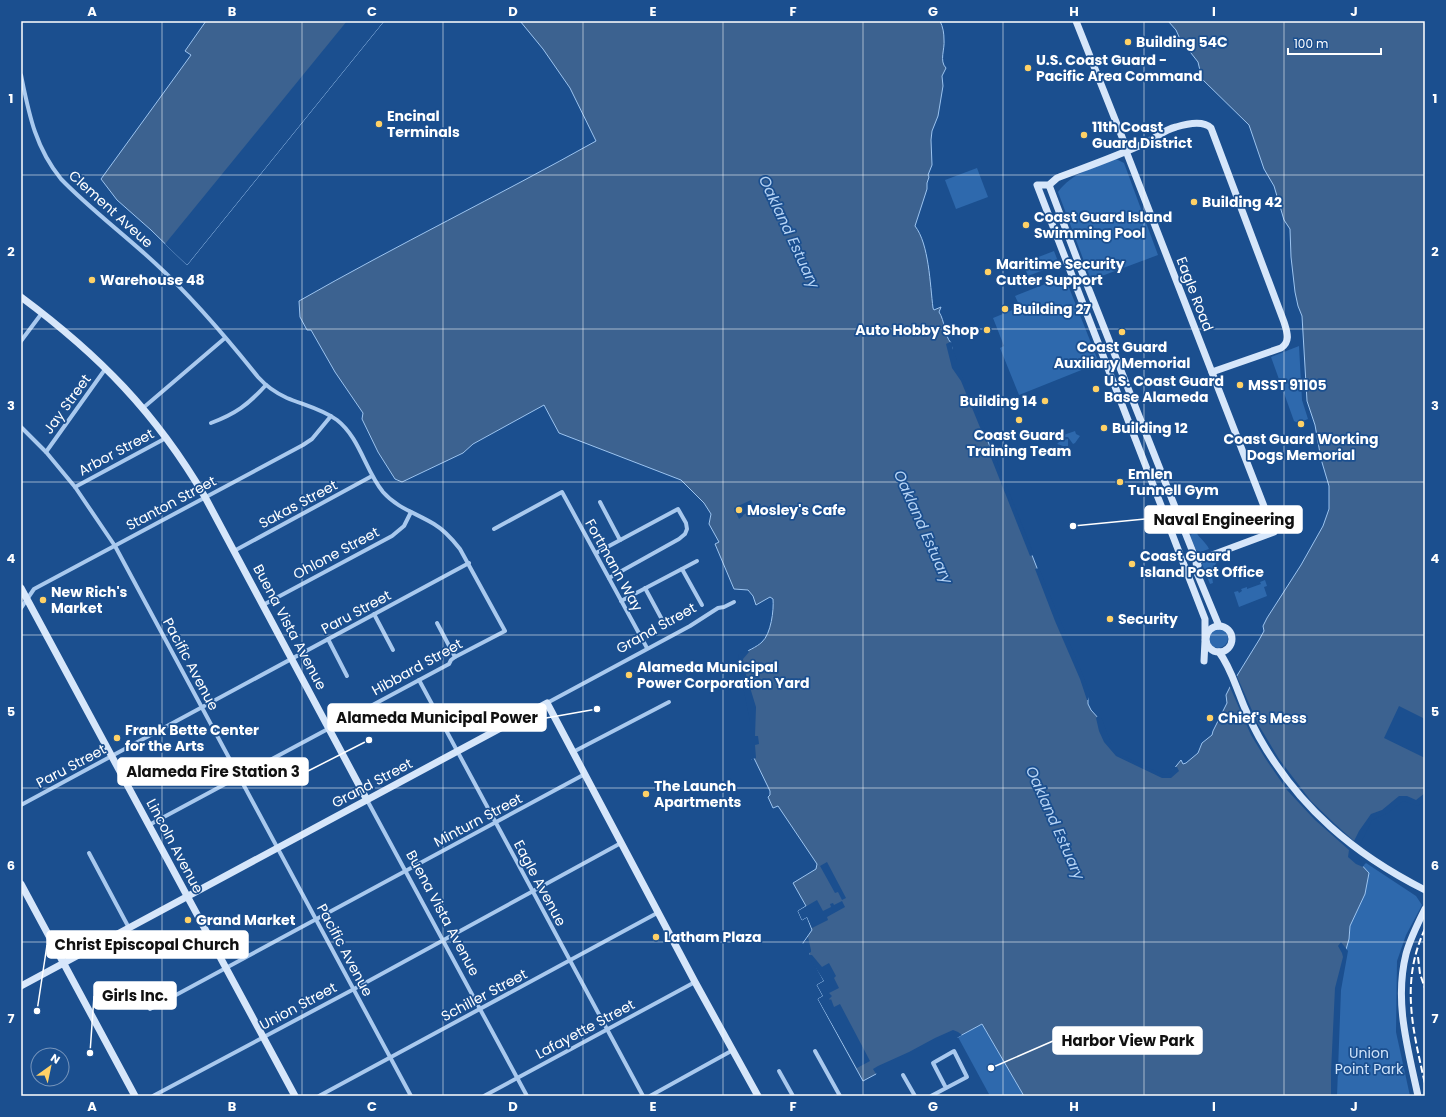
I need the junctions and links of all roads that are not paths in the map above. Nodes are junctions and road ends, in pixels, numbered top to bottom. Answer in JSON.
{"nodes":[{"id":1,"x":1076,"y":21,"type":"edge"},
{"id":2,"x":21,"y":75,"type":"edge"},
{"id":3,"x":1126,"y":151,"type":"junction"},
{"id":4,"x":1049,"y":185,"type":"junction"},
{"id":5,"x":21,"y":297,"type":"edge"},
{"id":6,"x":42,"y":313,"type":"junction"},
{"id":7,"x":225,"y":338,"type":"junction"},
{"id":8,"x":21,"y":341,"type":"edge"},
{"id":9,"x":106,"y":368,"type":"junction"},
{"id":10,"x":1212,"y":372,"type":"junction"},
{"id":11,"x":266,"y":386,"type":"junction"},
{"id":12,"x":143,"y":408,"type":"junction"},
{"id":13,"x":331,"y":416,"type":"junction"},
{"id":14,"x":211,"y":423,"type":"dead end"},
{"id":15,"x":21,"y":427,"type":"edge"},
{"id":16,"x":166,"y":437,"type":"junction"},
{"id":17,"x":46,"y":452,"type":"junction"},
{"id":18,"x":372,"y":476,"type":"junction"},
{"id":19,"x":75,"y":487,"type":"junction"},
{"id":20,"x":205,"y":497,"type":"junction"},
{"id":21,"x":600,"y":502,"type":"dead end"},
{"id":22,"x":411,"y":512,"type":"junction"},
{"id":23,"x":494,"y":529,"type":"dead end"},
{"id":24,"x":620,"y":540,"type":"junction"},
{"id":25,"x":115,"y":546,"type":"junction"},
{"id":26,"x":234,"y":551,"type":"junction"},
{"id":27,"x":596,"y":553,"type":"junction"},
{"id":28,"x":697,"y":561,"type":"dead end"},
{"id":29,"x":1196,"y":561,"type":"junction"},
{"id":30,"x":469,"y":563,"type":"junction"},
{"id":31,"x":682,"y":569,"type":"junction"},
{"id":32,"x":609,"y":578,"type":"junction"},
{"id":33,"x":21,"y":588,"type":"edge"},
{"id":34,"x":645,"y":588,"type":"junction"},
{"id":35,"x":27,"y":599,"type":"junction"},
{"id":36,"x":622,"y":601,"type":"junction"},
{"id":37,"x":734,"y":602,"type":"dead end"},
{"id":38,"x":263,"y":605,"type":"junction"},
{"id":39,"x":702,"y":605,"type":"dead end"},
{"id":40,"x":21,"y":608,"type":"edge"},
{"id":41,"x":374,"y":614,"type":"junction"},
{"id":42,"x":437,"y":623,"type":"dead end"},
{"id":43,"x":665,"y":625,"type":"dead end"},
{"id":44,"x":1221,"y":626,"type":"junction"},
{"id":45,"x":505,"y":631,"type":"joint"},
{"id":46,"x":328,"y":639,"type":"junction"},
{"id":47,"x":1205,"y":639,"type":"junction"},
{"id":48,"x":1230,"y":647,"type":"junction"},
{"id":49,"x":647,"y":648,"type":"junction"},
{"id":50,"x":393,"y":650,"type":"dead end"},
{"id":51,"x":1218,"y":652,"type":"junction"},
{"id":52,"x":455,"y":658,"type":"junction"},
{"id":53,"x":292,"y":659,"type":"junction"},
{"id":54,"x":1226,"y":661,"type":"junction"},
{"id":55,"x":348,"y":676,"type":"dead end"},
{"id":56,"x":419,"y":680,"type":"junction"},
{"id":57,"x":669,"y":702,"type":"dead end"},
{"id":58,"x":547,"y":703,"type":"junction"},
{"id":59,"x":202,"y":708,"type":"junction"},
{"id":60,"x":329,"y":728,"type":"junction"},
{"id":61,"x":458,"y":751,"type":"junction"},
{"id":62,"x":573,"y":752,"type":"junction"},
{"id":63,"x":112,"y":756,"type":"junction"},
{"id":64,"x":585,"y":774,"type":"junction"},
{"id":65,"x":239,"y":776,"type":"junction"},
{"id":66,"x":367,"y":800,"type":"junction"},
{"id":67,"x":21,"y":805,"type":"edge"},
{"id":68,"x":496,"y":823,"type":"junction"},
{"id":69,"x":149,"y":825,"type":"junction"},
{"id":70,"x":621,"y":843,"type":"junction"},
{"id":71,"x":277,"y":848,"type":"junction"},
{"id":72,"x":89,"y":853,"type":"dead end"},
{"id":73,"x":406,"y":872,"type":"junction"},
{"id":74,"x":21,"y":884,"type":"edge"},
{"id":75,"x":1425,"y":890,"type":"edge"},
{"id":76,"x":533,"y":892,"type":"junction"},
{"id":77,"x":187,"y":896,"type":"junction"},
{"id":78,"x":1425,"y":909,"type":"edge"},
{"id":79,"x":659,"y":912,"type":"junction"},
{"id":80,"x":316,"y":920,"type":"junction"},
{"id":81,"x":129,"y":928,"type":"junction"},
{"id":82,"x":443,"y":940,"type":"junction"},
{"id":83,"x":570,"y":961,"type":"junction"},
{"id":84,"x":64,"y":963,"type":"junction"},
{"id":85,"x":226,"y":968,"type":"junction"},
{"id":86,"x":695,"y":982,"type":"junction"},
{"id":87,"x":21,"y":986,"type":"edge"},
{"id":88,"x":354,"y":989,"type":"junction"},
{"id":89,"x":150,"y":1009,"type":"dead end"},
{"id":90,"x":480,"y":1009,"type":"junction"},
{"id":91,"x":607,"y":1030,"type":"junction"},
{"id":92,"x":263,"y":1037,"type":"junction"},
{"id":93,"x":733,"y":1050,"type":"junction"},
{"id":94,"x":815,"y":1051,"type":"dead end"},
{"id":95,"x":390,"y":1058,"type":"junction"},
{"id":96,"x":779,"y":1071,"type":"dead end"},
{"id":97,"x":903,"y":1075,"type":"dead end"},
{"id":98,"x":517,"y":1078,"type":"junction"},
{"id":99,"x":946,"y":1088,"type":"junction"},
{"id":100,"x":939,"y":1094,"type":"edge"},
{"id":101,"x":135,"y":1096,"type":"edge"},
{"id":102,"x":153,"y":1096,"type":"edge"},
{"id":103,"x":295,"y":1096,"type":"edge"},
{"id":104,"x":319,"y":1096,"type":"edge"},
{"id":105,"x":411,"y":1096,"type":"edge"},
{"id":106,"x":484,"y":1096,"type":"edge"},
{"id":107,"x":526,"y":1096,"type":"edge"},
{"id":108,"x":643,"y":1096,"type":"edge"},
{"id":109,"x":650,"y":1096,"type":"edge"},
{"id":110,"x":758,"y":1096,"type":"edge"},
{"id":111,"x":793,"y":1096,"type":"edge"},
{"id":112,"x":840,"y":1096,"type":"edge"},
{"id":113,"x":915,"y":1096,"type":"edge"},
{"id":114,"x":931,"y":1096,"type":"edge"},
{"id":115,"x":1418,"y":1096,"type":"edge"}],
"edges":[{"from":1,"to":3,"type":"street","name":"Eagle Road"},
{"from":2,"to":7,"type":"street","name":"Clement Aveue"},
{"from":3,"to":4,"type":"street"},
{"from":3,"to":10,"type":"street","name":"Eagle Road"},
{"from":3,"to":10,"type":"street"},
{"from":4,"to":29,"type":"street"},
{"from":4,"to":47,"type":"street"},
{"from":5,"to":6,"type":"street","name":"Buena Vista Avenue"},
{"from":6,"to":8,"type":"street"},
{"from":6,"to":9,"type":"street","name":"Buena Vista Avenue"},
{"from":7,"to":11,"type":"street","name":"Clement Aveue"},
{"from":7,"to":12,"type":"street"},
{"from":9,"to":12,"type":"street","name":"Buena Vista Avenue"},
{"from":9,"to":17,"type":"street","name":"Jay Street"},
{"from":10,"to":29,"type":"street","name":"Eagle Road"},
{"from":11,"to":13,"type":"street","name":"Clement Aveue"},
{"from":11,"to":14,"type":"street"},
{"from":12,"to":16,"type":"street","name":"Buena Vista Avenue"},
{"from":13,"to":18,"type":"street","name":"Clement Aveue"},
{"from":13,"to":20,"type":"street","name":"Stanton Street"},
{"from":15,"to":17,"type":"street","name":"Pacific Avenue"},
{"from":16,"to":19,"type":"street","name":"Arbor Street"},
{"from":16,"to":20,"type":"street","name":"Buena Vista Avenue"},
{"from":17,"to":19,"type":"street","name":"Pacific Avenue"},
{"from":18,"to":22,"type":"street","name":"Clement Aveue"},
{"from":18,"to":26,"type":"street","name":"Sakas Street"},
{"from":19,"to":25,"type":"street","name":"Pacific Avenue"},
{"from":20,"to":25,"type":"street","name":"Stanton Street"},
{"from":20,"to":26,"type":"street","name":"Buena Vista Avenue"},
{"from":21,"to":24,"type":"street"},
{"from":22,"to":30,"type":"street","name":"Clement Aveue"},
{"from":22,"to":38,"type":"street","name":"Ohlone Street"},
{"from":23,"to":27,"type":"street","name":"Fortmann Way"},
{"from":24,"to":27,"type":"street"},
{"from":24,"to":32,"type":"street"},
{"from":25,"to":35,"type":"street","name":"Stanton Street"},
{"from":25,"to":59,"type":"street","name":"Pacific Avenue"},
{"from":26,"to":38,"type":"street","name":"Buena Vista Avenue"},
{"from":27,"to":32,"type":"street","name":"Fortmann Way"},
{"from":28,"to":31,"type":"street"},
{"from":29,"to":44,"type":"street"},
{"from":30,"to":41,"type":"street","name":"Paru Street"},
{"from":30,"to":45,"type":"street","name":"Clement Aveue"},
{"from":31,"to":34,"type":"street"},
{"from":31,"to":39,"type":"street"},
{"from":32,"to":36,"type":"street","name":"Fortmann Way"},
{"from":33,"to":35,"type":"street","name":"Lincoln Avenue"},
{"from":34,"to":36,"type":"street"},
{"from":34,"to":43,"type":"street"},
{"from":35,"to":40,"type":"street","name":"Stanton Street"},
{"from":35,"to":63,"type":"street","name":"Lincoln Avenue"},
{"from":36,"to":49,"type":"street","name":"Fortmann Way"},
{"from":37,"to":49,"type":"street","name":"Grand Street"},
{"from":38,"to":53,"type":"street","name":"Buena Vista Avenue"},
{"from":41,"to":46,"type":"street","name":"Paru Street"},
{"from":41,"to":50,"type":"street"},
{"from":42,"to":52,"type":"street"},
{"from":44,"to":47,"type":"street"},
{"from":44,"to":48,"type":"street"},
{"from":45,"to":52,"type":"street","name":"Hibbard Street"},
{"from":46,"to":53,"type":"street","name":"Paru Street"},
{"from":46,"to":55,"type":"street"},
{"from":47,"to":51,"type":"street"},
{"from":47,"to":51,"type":"street"},
{"from":48,"to":51,"type":"street"},
{"from":48,"to":54,"type":"street"},
{"from":49,"to":58,"type":"street","name":"Grand Street"},
{"from":51,"to":54,"type":"street"},
{"from":52,"to":56,"type":"street","name":"Hibbard Street"},
{"from":53,"to":59,"type":"street","name":"Paru Street"},
{"from":53,"to":60,"type":"street","name":"Buena Vista Avenue"},
{"from":54,"to":75,"type":"street"},
{"from":56,"to":60,"type":"street","name":"Hibbard Street"},
{"from":56,"to":61,"type":"street","name":"Eagle Avenue"},
{"from":57,"to":62,"type":"street"},
{"from":58,"to":61,"type":"street","name":"Grand Street"},
{"from":58,"to":62,"type":"street"},
{"from":59,"to":63,"type":"street","name":"Paru Street"},
{"from":59,"to":65,"type":"street","name":"Pacific Avenue"},
{"from":60,"to":65,"type":"street","name":"Hibbard Street"},
{"from":60,"to":66,"type":"street","name":"Buena Vista Avenue"},
{"from":61,"to":66,"type":"street","name":"Grand Street"},
{"from":61,"to":68,"type":"street","name":"Eagle Avenue"},
{"from":62,"to":64,"type":"street"},
{"from":63,"to":67,"type":"street","name":"Paru Street"},
{"from":63,"to":69,"type":"street","name":"Lincoln Avenue"},
{"from":64,"to":68,"type":"street","name":"Minturn Street"},
{"from":64,"to":70,"type":"street"},
{"from":65,"to":69,"type":"street","name":"Hibbard Street"},
{"from":65,"to":71,"type":"street","name":"Pacific Avenue"},
{"from":66,"to":71,"type":"street","name":"Grand Street"},
{"from":66,"to":73,"type":"street","name":"Buena Vista Avenue"},
{"from":68,"to":73,"type":"street","name":"Minturn Street"},
{"from":68,"to":76,"type":"street","name":"Eagle Avenue"},
{"from":69,"to":77,"type":"street","name":"Lincoln Avenue"},
{"from":70,"to":76,"type":"street","name":"Union Street"},
{"from":70,"to":79,"type":"street"},
{"from":71,"to":77,"type":"street","name":"Grand Street"},
{"from":71,"to":80,"type":"street","name":"Pacific Avenue"},
{"from":72,"to":81,"type":"street"},
{"from":73,"to":80,"type":"street","name":"Minturn Street"},
{"from":73,"to":82,"type":"street","name":"Buena Vista Avenue"},
{"from":74,"to":84,"type":"street"},
{"from":76,"to":82,"type":"street","name":"Union Street"},
{"from":76,"to":83,"type":"street","name":"Eagle Avenue"},
{"from":77,"to":81,"type":"street","name":"Grand Street"},
{"from":77,"to":85,"type":"street","name":"Lincoln Avenue"},
{"from":78,"to":115,"type":"street"},
{"from":79,"to":83,"type":"street","name":"Schiller Street"},
{"from":79,"to":86,"type":"street"},
{"from":80,"to":85,"type":"street","name":"Minturn Street"},
{"from":80,"to":88,"type":"street","name":"Pacific Avenue"},
{"from":81,"to":84,"type":"street","name":"Grand Street"},
{"from":82,"to":88,"type":"street","name":"Union Street"},
{"from":82,"to":90,"type":"street","name":"Buena Vista Avenue"},
{"from":83,"to":90,"type":"street","name":"Schiller Street"},
{"from":83,"to":91,"type":"street","name":"Eagle Avenue"},
{"from":84,"to":87,"type":"street","name":"Grand Street"},
{"from":84,"to":101,"type":"street"},
{"from":85,"to":89,"type":"street","name":"Minturn Street"},
{"from":85,"to":92,"type":"street","name":"Lincoln Avenue"},
{"from":86,"to":91,"type":"street","name":"Lafayette Street"},
{"from":86,"to":93,"type":"street"},
{"from":88,"to":92,"type":"street","name":"Union Street"},
{"from":88,"to":95,"type":"street","name":"Pacific Avenue"},
{"from":90,"to":95,"type":"street","name":"Schiller Street"},
{"from":90,"to":98,"type":"street","name":"Buena Vista Avenue"},
{"from":91,"to":98,"type":"street","name":"Lafayette Street"},
{"from":91,"to":108,"type":"street","name":"Eagle Avenue"},
{"from":92,"to":102,"type":"street","name":"Union Street"},
{"from":92,"to":103,"type":"street","name":"Lincoln Avenue"},
{"from":93,"to":109,"type":"street"},
{"from":93,"to":110,"type":"street"},
{"from":94,"to":112,"type":"street"},
{"from":95,"to":104,"type":"street","name":"Schiller Street"},
{"from":95,"to":105,"type":"street","name":"Pacific Avenue"},
{"from":96,"to":111,"type":"street"},
{"from":97,"to":113,"type":"street"},
{"from":98,"to":106,"type":"street","name":"Lafayette Street"},
{"from":98,"to":107,"type":"street","name":"Buena Vista Avenue"},
{"from":99,"to":99,"type":"street"},
{"from":99,"to":100,"type":"street"},
{"from":100,"to":114,"type":"street"}]}
